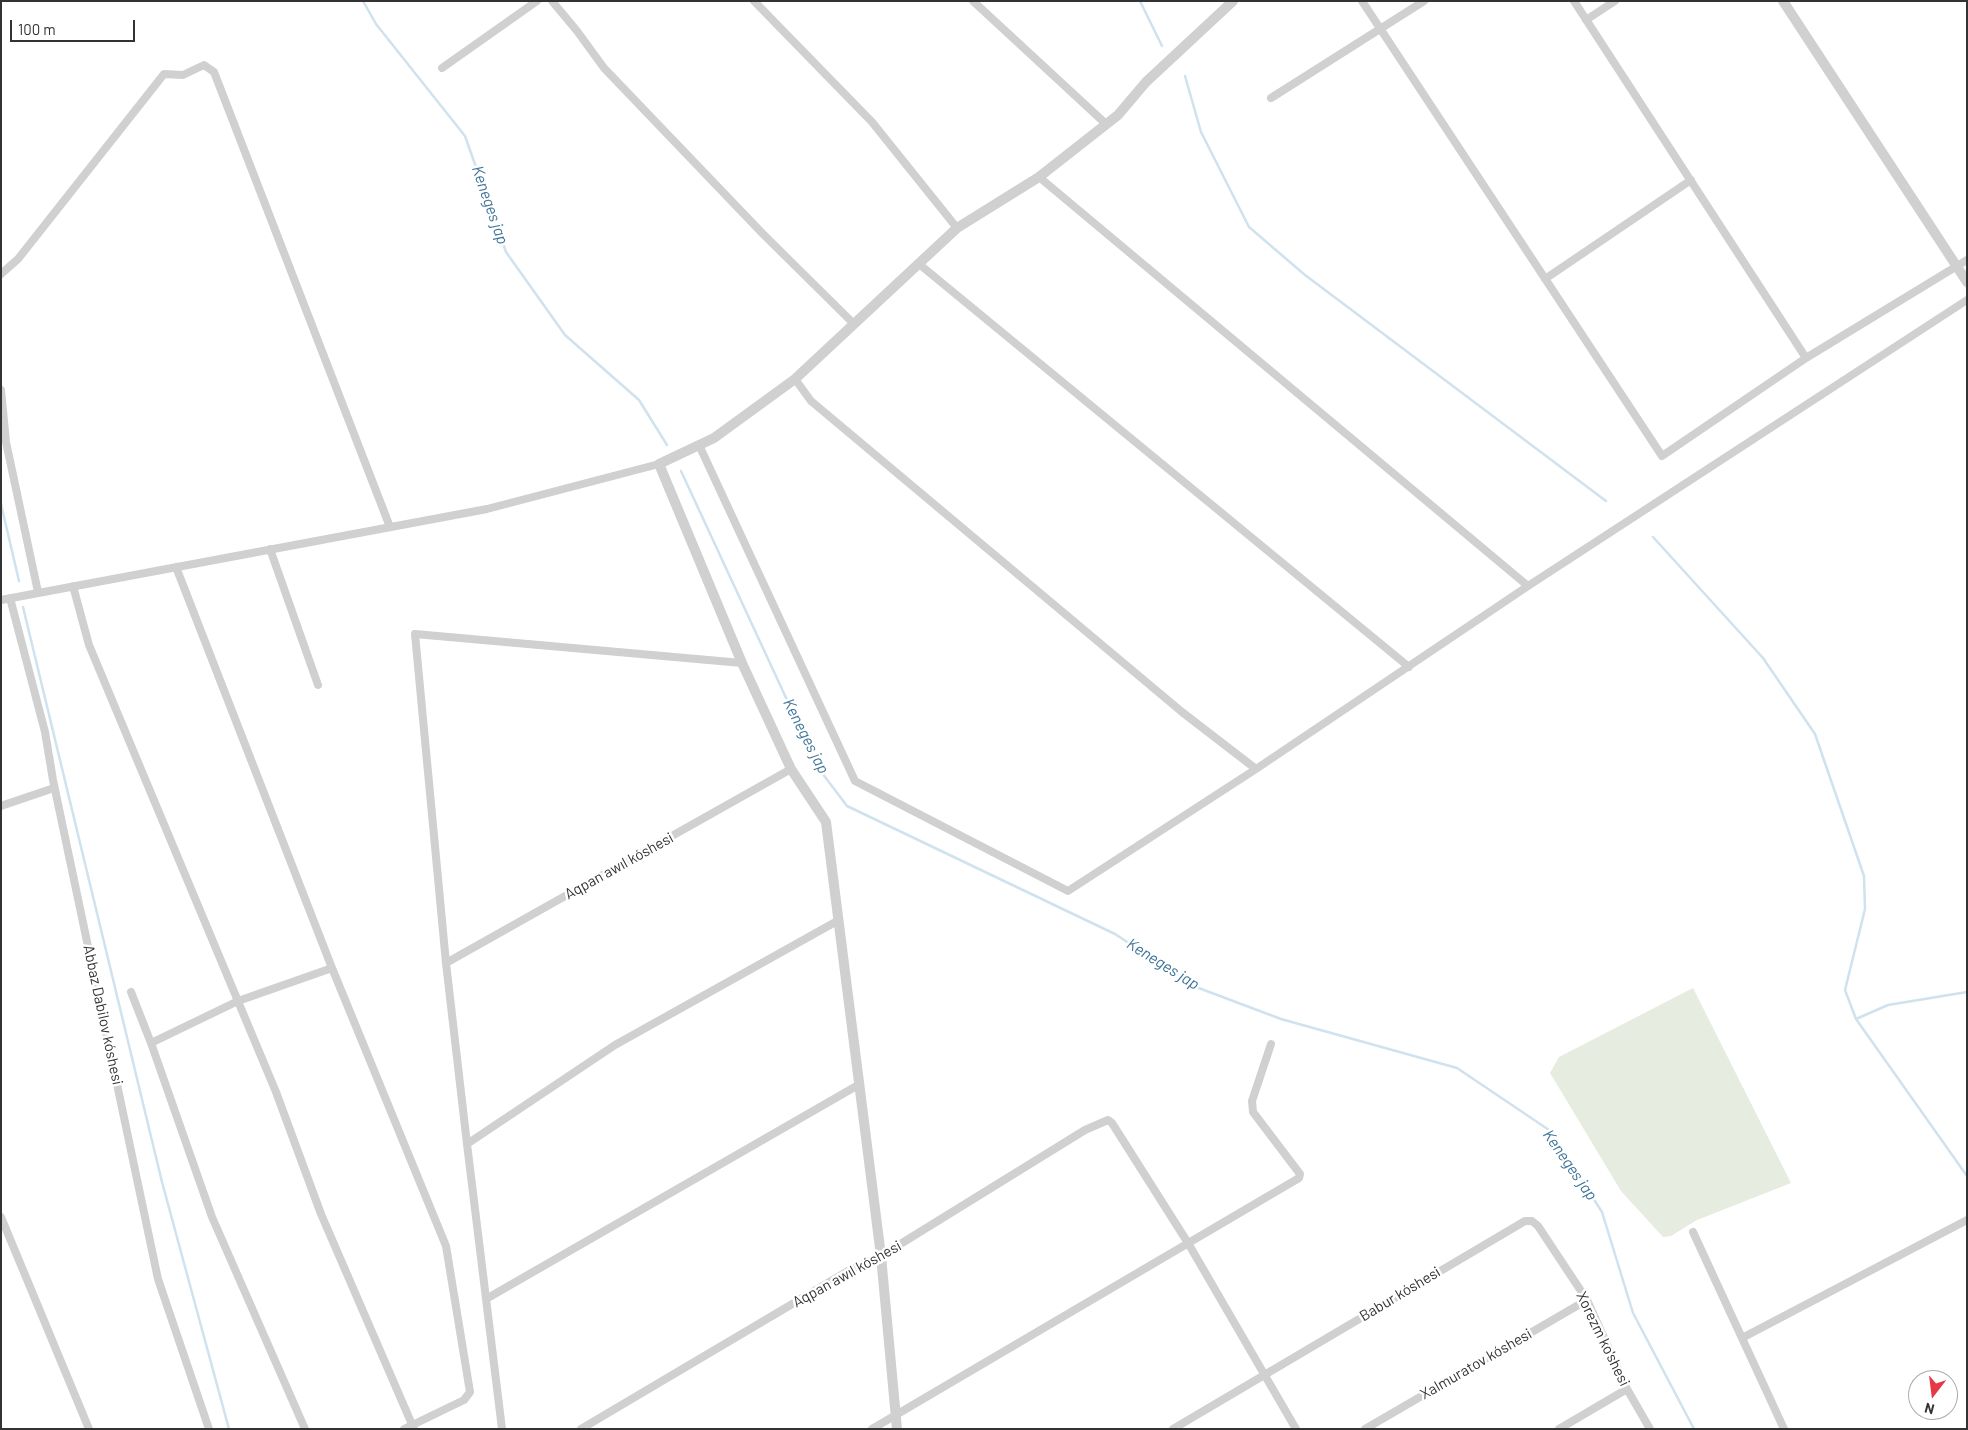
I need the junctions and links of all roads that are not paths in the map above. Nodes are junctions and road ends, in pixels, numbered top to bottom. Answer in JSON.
{"nodes":[{"id":1,"x":537,"y":1,"type":"edge"},
{"id":2,"x":552,"y":1,"type":"edge"},
{"id":3,"x":754,"y":1,"type":"edge"},
{"id":4,"x":973,"y":1,"type":"edge"},
{"id":5,"x":1234,"y":1,"type":"edge"},
{"id":6,"x":1362,"y":1,"type":"edge"},
{"id":7,"x":1424,"y":1,"type":"edge"},
{"id":8,"x":1574,"y":1,"type":"edge"},
{"id":9,"x":1615,"y":1,"type":"edge"},
{"id":10,"x":1783,"y":1,"type":"edge"},
{"id":11,"x":1586,"y":20,"type":"junction"},
{"id":12,"x":1381,"y":28,"type":"junction"},
{"id":13,"x":442,"y":68,"type":"dead end"},
{"id":14,"x":1271,"y":98,"type":"dead end"},
{"id":15,"x":1106,"y":124,"type":"junction"},
{"id":16,"x":1039,"y":177,"type":"junction"},
{"id":17,"x":1692,"y":180,"type":"junction"},
{"id":18,"x":957,"y":228,"type":"junction"},
{"id":19,"x":1967,"y":260,"type":"edge"},
{"id":20,"x":919,"y":264,"type":"junction"},
{"id":21,"x":1956,"y":266,"type":"junction"},
{"id":22,"x":1,"y":274,"type":"edge"},
{"id":23,"x":1545,"y":279,"type":"junction"},
{"id":24,"x":1967,"y":282,"type":"edge"},
{"id":25,"x":1967,"y":300,"type":"edge"},
{"id":26,"x":854,"y":324,"type":"junction"},
{"id":27,"x":1806,"y":358,"type":"junction"},
{"id":28,"x":795,"y":379,"type":"junction"},
{"id":29,"x":1,"y":390,"type":"edge"},
{"id":30,"x":699,"y":445,"type":"junction"},
{"id":31,"x":659,"y":464,"type":"junction"},
{"id":32,"x":390,"y":527,"type":"junction"},
{"id":33,"x":270,"y":549,"type":"junction"},
{"id":34,"x":176,"y":567,"type":"junction"},
{"id":35,"x":73,"y":586,"type":"junction"},
{"id":36,"x":1528,"y":586,"type":"junction"},
{"id":37,"x":38,"y":592,"type":"junction"},
{"id":38,"x":10,"y":598,"type":"junction"},
{"id":39,"x":1,"y":600,"type":"edge"},
{"id":40,"x":742,"y":663,"type":"junction"},
{"id":41,"x":1409,"y":667,"type":"junction"},
{"id":42,"x":318,"y":684,"type":"dead end"},
{"id":43,"x":792,"y":768,"type":"junction"},
{"id":44,"x":1256,"y":769,"type":"junction"},
{"id":45,"x":54,"y":788,"type":"junction"},
{"id":46,"x":1,"y":806,"type":"edge"},
{"id":47,"x":839,"y":920,"type":"junction"},
{"id":48,"x":446,"y":963,"type":"junction"},
{"id":49,"x":332,"y":968,"type":"junction"},
{"id":50,"x":131,"y":992,"type":"dead end"},
{"id":51,"x":238,"y":1001,"type":"junction"},
{"id":52,"x":151,"y":1043,"type":"junction"},
{"id":53,"x":1271,"y":1044,"type":"dead end"},
{"id":54,"x":860,"y":1084,"type":"junction"},
{"id":55,"x":467,"y":1144,"type":"junction"},
{"id":56,"x":1,"y":1217,"type":"edge"},
{"id":57,"x":1967,"y":1220,"type":"edge"},
{"id":58,"x":1538,"y":1226,"type":"joint"},
{"id":59,"x":1693,"y":1232,"type":"dead end"},
{"id":60,"x":1188,"y":1243,"type":"junction"},
{"id":61,"x":881,"y":1256,"type":"junction"},
{"id":62,"x":486,"y":1299,"type":"junction"},
{"id":63,"x":1587,"y":1300,"type":"junction"},
{"id":64,"x":1742,"y":1338,"type":"junction"},
{"id":65,"x":1263,"y":1375,"type":"junction"},
{"id":66,"x":1627,"y":1389,"type":"junction"},
{"id":67,"x":895,"y":1415,"type":"junction"},
{"id":68,"x":413,"y":1427,"type":"edge"},
{"id":69,"x":89,"y":1429,"type":"edge"},
{"id":70,"x":209,"y":1429,"type":"edge"},
{"id":71,"x":305,"y":1429,"type":"edge"},
{"id":72,"x":404,"y":1429,"type":"edge"},
{"id":73,"x":502,"y":1429,"type":"edge"},
{"id":74,"x":581,"y":1429,"type":"edge"},
{"id":75,"x":872,"y":1429,"type":"edge"},
{"id":76,"x":897,"y":1429,"type":"edge"},
{"id":77,"x":1173,"y":1429,"type":"edge"},
{"id":78,"x":1296,"y":1429,"type":"edge"},
{"id":79,"x":1365,"y":1429,"type":"edge"},
{"id":80,"x":1559,"y":1429,"type":"edge"},
{"id":81,"x":1650,"y":1429,"type":"edge"},
{"id":82,"x":1784,"y":1429,"type":"edge"}],
"edges":[{"from":1,"to":13,"type":"street"},
{"from":2,"to":26,"type":"street"},
{"from":3,"to":18,"type":"street"},
{"from":4,"to":15,"type":"street"},
{"from":5,"to":15,"type":"street"},
{"from":6,"to":12,"type":"street"},
{"from":7,"to":12,"type":"street"},
{"from":8,"to":11,"type":"street"},
{"from":9,"to":11,"type":"street"},
{"from":10,"to":21,"type":"street"},
{"from":11,"to":17,"type":"street"},
{"from":12,"to":14,"type":"street"},
{"from":12,"to":23,"type":"street"},
{"from":15,"to":16,"type":"street"},
{"from":16,"to":18,"type":"street"},
{"from":16,"to":36,"type":"street"},
{"from":17,"to":23,"type":"street"},
{"from":17,"to":27,"type":"street"},
{"from":18,"to":20,"type":"street"},
{"from":19,"to":21,"type":"street"},
{"from":20,"to":26,"type":"street"},
{"from":20,"to":41,"type":"street"},
{"from":21,"to":24,"type":"street"},
{"from":21,"to":27,"type":"street"},
{"from":22,"to":32,"type":"street"},
{"from":23,"to":27,"type":"street"},
{"from":25,"to":36,"type":"street"},
{"from":26,"to":28,"type":"street"},
{"from":28,"to":30,"type":"street"},
{"from":28,"to":44,"type":"street"},
{"from":29,"to":37,"type":"street"},
{"from":30,"to":31,"type":"street"},
{"from":30,"to":44,"type":"street"},
{"from":31,"to":32,"type":"street"},
{"from":31,"to":40,"type":"street"},
{"from":32,"to":33,"type":"street"},
{"from":33,"to":34,"type":"street"},
{"from":33,"to":42,"type":"street"},
{"from":34,"to":35,"type":"street"},
{"from":34,"to":49,"type":"street"},
{"from":35,"to":37,"type":"street"},
{"from":35,"to":51,"type":"street"},
{"from":36,"to":41,"type":"street"},
{"from":37,"to":38,"type":"street"},
{"from":38,"to":39,"type":"street"},
{"from":38,"to":45,"type":"street","name":"Abbaz Dabilov kóshesi"},
{"from":40,"to":43,"type":"street"},
{"from":40,"to":48,"type":"street"},
{"from":41,"to":44,"type":"street"},
{"from":43,"to":47,"type":"street"},
{"from":43,"to":48,"type":"street","name":"Aqpan awıl kóshesi"},
{"from":45,"to":46,"type":"street"},
{"from":45,"to":70,"type":"street","name":"Abbaz Dabilov kóshesi"},
{"from":47,"to":54,"type":"street"},
{"from":47,"to":55,"type":"street"},
{"from":48,"to":55,"type":"street"},
{"from":49,"to":51,"type":"street"},
{"from":49,"to":68,"type":"street"},
{"from":50,"to":52,"type":"street"},
{"from":51,"to":52,"type":"street"},
{"from":51,"to":68,"type":"street"},
{"from":52,"to":71,"type":"street"},
{"from":53,"to":60,"type":"street"},
{"from":54,"to":61,"type":"street"},
{"from":54,"to":62,"type":"street"},
{"from":55,"to":62,"type":"street"},
{"from":56,"to":69,"type":"street"},
{"from":57,"to":64,"type":"street"},
{"from":58,"to":63,"type":"street","name":"Xorezm ko'shesi"},
{"from":58,"to":65,"type":"street","name":"Babur kóshesi"},
{"from":59,"to":64,"type":"street"},
{"from":60,"to":61,"type":"street","name":"Aqpan awıl kóshesi"},
{"from":60,"to":65,"type":"street"},
{"from":60,"to":67,"type":"street"},
{"from":61,"to":67,"type":"street"},
{"from":61,"to":74,"type":"street","name":"Aqpan awıl kóshesi"},
{"from":62,"to":73,"type":"street"},
{"from":63,"to":66,"type":"street","name":"Xorezm ko'shesi"},
{"from":63,"to":79,"type":"street","name":"Xalmuratov kóshesi"},
{"from":64,"to":82,"type":"street"},
{"from":65,"to":77,"type":"street"},
{"from":65,"to":78,"type":"street"},
{"from":66,"to":80,"type":"street"},
{"from":66,"to":81,"type":"street","name":"Xorezm ko'shesi"},
{"from":67,"to":75,"type":"street"},
{"from":67,"to":76,"type":"street"},
{"from":68,"to":72,"type":"street"}]}
